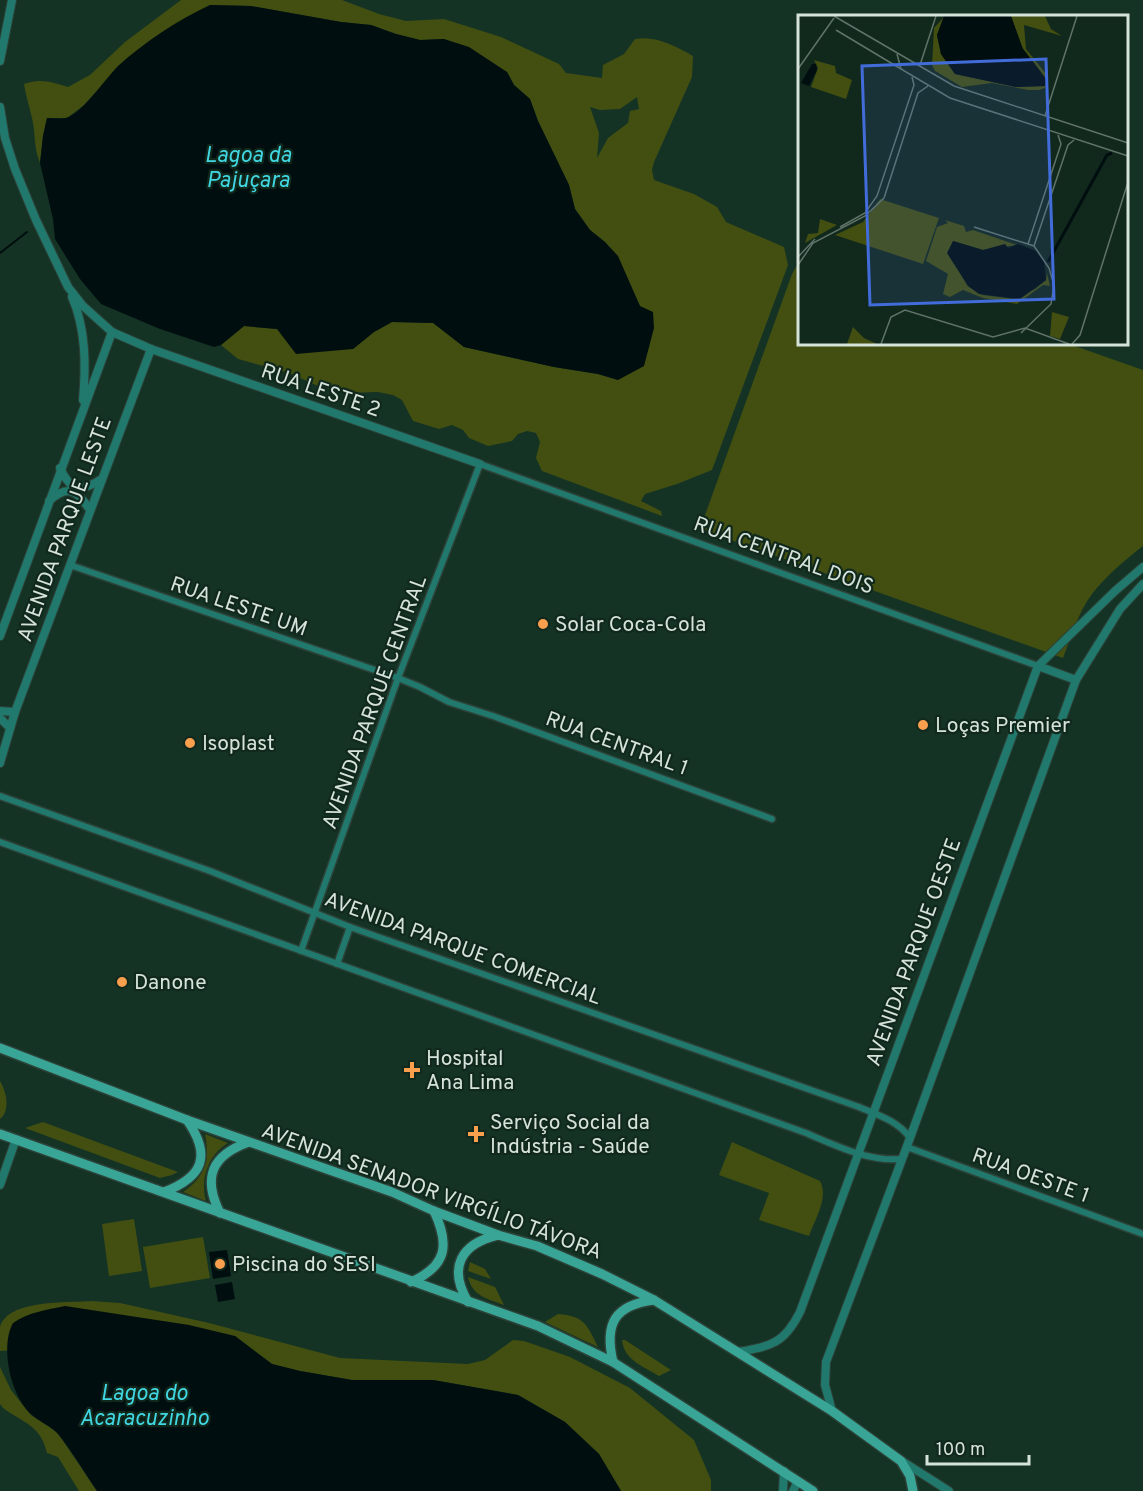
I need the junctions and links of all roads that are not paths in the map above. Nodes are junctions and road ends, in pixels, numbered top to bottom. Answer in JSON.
{"nodes":[{"id":1,"x":12,"y":0,"type":"edge"},
{"id":2,"x":0,"y":61,"type":"edge"},
{"id":3,"x":0,"y":107,"type":"edge"},
{"id":4,"x":68,"y":287,"type":"junction"},
{"id":5,"x":112,"y":332,"type":"junction"},
{"id":6,"x":151,"y":349,"type":"junction"},
{"id":7,"x":82,"y":409,"type":"junction"},
{"id":8,"x":480,"y":464,"type":"junction"},
{"id":9,"x":60,"y":468,"type":"junction"},
{"id":10,"x":101,"y":479,"type":"junction"},
{"id":11,"x":48,"y":501,"type":"junction"},
{"id":12,"x":90,"y":510,"type":"junction"},
{"id":13,"x":70,"y":565,"type":"junction"},
{"id":14,"x":1143,"y":567,"type":"edge"},
{"id":15,"x":1143,"y":584,"type":"edge"},
{"id":16,"x":0,"y":636,"type":"edge"},
{"id":17,"x":1038,"y":666,"type":"junction"},
{"id":18,"x":398,"y":678,"type":"junction"},
{"id":19,"x":1076,"y":680,"type":"junction"},
{"id":20,"x":449,"y":702,"type":"joint"},
{"id":21,"x":0,"y":711,"type":"edge"},
{"id":22,"x":15,"y":712,"type":"junction"},
{"id":23,"x":0,"y":718,"type":"edge"},
{"id":24,"x":10,"y":728,"type":"junction"},
{"id":25,"x":0,"y":763,"type":"edge"},
{"id":26,"x":0,"y":796,"type":"edge"},
{"id":27,"x":772,"y":819,"type":"dead end"},
{"id":28,"x":0,"y":842,"type":"edge"},
{"id":29,"x":315,"y":913,"type":"junction"},
{"id":30,"x":350,"y":927,"type":"junction"},
{"id":31,"x":301,"y":951,"type":"junction"},
{"id":32,"x":337,"y":964,"type":"junction"},
{"id":33,"x":0,"y":1048,"type":"edge"},
{"id":34,"x":873,"y":1113,"type":"junction"},
{"id":35,"x":187,"y":1120,"type":"junction"},
{"id":36,"x":0,"y":1134,"type":"edge"},
{"id":37,"x":910,"y":1138,"type":"junction"},
{"id":38,"x":16,"y":1139,"type":"junction"},
{"id":39,"x":249,"y":1142,"type":"junction"},
{"id":40,"x":907,"y":1147,"type":"junction"},
{"id":41,"x":859,"y":1154,"type":"junction"},
{"id":42,"x":903,"y":1159,"type":"junction"},
{"id":43,"x":0,"y":1185,"type":"edge"},
{"id":44,"x":164,"y":1192,"type":"junction"},
{"id":45,"x":434,"y":1211,"type":"junction"},
{"id":46,"x":220,"y":1213,"type":"junction"},
{"id":47,"x":1143,"y":1234,"type":"edge"},
{"id":48,"x":498,"y":1235,"type":"junction"},
{"id":49,"x":411,"y":1282,"type":"junction"},
{"id":50,"x":654,"y":1300,"type":"junction"},
{"id":51,"x":468,"y":1302,"type":"junction"},
{"id":52,"x":738,"y":1352,"type":"junction"},
{"id":53,"x":613,"y":1362,"type":"junction"},
{"id":54,"x":832,"y":1411,"type":"junction"},
{"id":55,"x":901,"y":1461,"type":"junction"},
{"id":56,"x":784,"y":1471,"type":"junction"},
{"id":57,"x":798,"y":1480,"type":"junction"},
{"id":58,"x":783,"y":1491,"type":"edge"},
{"id":59,"x":793,"y":1491,"type":"edge"},
{"id":60,"x":813,"y":1491,"type":"edge"},
{"id":61,"x":913,"y":1491,"type":"edge"},
{"id":62,"x":949,"y":1491,"type":"edge"}],
"edges":[{"from":1,"to":2,"type":"street"},
{"from":3,"to":4,"type":"street"},
{"from":4,"to":5,"type":"street"},
{"from":4,"to":7,"type":"street"},
{"from":5,"to":6,"type":"street"},
{"from":5,"to":7,"type":"street","name":"AVENIDA PARQUE LESTE"},
{"from":6,"to":8,"type":"street","name":"RUA LESTE 2"},
{"from":6,"to":10,"type":"street","name":"AVENIDA PARQUE LESTE"},
{"from":7,"to":9,"type":"street","name":"AVENIDA PARQUE LESTE"},
{"from":8,"to":17,"type":"street","name":"RUA CENTRAL DOIS"},
{"from":8,"to":18,"type":"street","name":"AVENIDA PARQUE CENTRAL"},
{"from":9,"to":10,"type":"street"},
{"from":9,"to":11,"type":"street","name":"AVENIDA PARQUE LESTE"},
{"from":10,"to":12,"type":"street","name":"AVENIDA PARQUE LESTE"},
{"from":11,"to":12,"type":"street"},
{"from":11,"to":16,"type":"street","name":"AVENIDA PARQUE LESTE"},
{"from":12,"to":13,"type":"street","name":"AVENIDA PARQUE LESTE"},
{"from":13,"to":18,"type":"street","name":"RUA LESTE UM"},
{"from":13,"to":22,"type":"street","name":"AVENIDA PARQUE LESTE"},
{"from":14,"to":17,"type":"street","name":"AVENIDA PARQUE OESTE"},
{"from":15,"to":19,"type":"street"},
{"from":17,"to":19,"type":"street","name":"RUA CENTRAL DOIS"},
{"from":17,"to":34,"type":"street","name":"AVENIDA PARQUE OESTE"},
{"from":18,"to":20,"type":"street","name":"RUA LESTE UM"},
{"from":18,"to":29,"type":"street","name":"AVENIDA PARQUE CENTRAL"},
{"from":19,"to":37,"type":"street"},
{"from":20,"to":27,"type":"street","name":"RUA CENTRAL 1"},
{"from":21,"to":22,"type":"street"},
{"from":22,"to":24,"type":"street","name":"AVENIDA PARQUE LESTE"},
{"from":23,"to":24,"type":"street"},
{"from":24,"to":25,"type":"street","name":"AVENIDA PARQUE LESTE"},
{"from":26,"to":29,"type":"street","name":"AVENIDA PARQUE COMERCIAL"},
{"from":28,"to":31,"type":"street"},
{"from":29,"to":30,"type":"street","name":"AVENIDA PARQUE COMERCIAL"},
{"from":29,"to":31,"type":"street","name":"AVENIDA PARQUE CENTRAL"},
{"from":30,"to":32,"type":"street"},
{"from":30,"to":34,"type":"street","name":"AVENIDA PARQUE COMERCIAL"},
{"from":31,"to":32,"type":"street"},
{"from":32,"to":41,"type":"street"},
{"from":33,"to":35,"type":"main road","name":"AVENIDA SENADOR VIRGÍLIO TÁVORA"},
{"from":34,"to":37,"type":"street","name":"AVENIDA PARQUE COMERCIAL"},
{"from":34,"to":41,"type":"street","name":"AVENIDA PARQUE OESTE"},
{"from":35,"to":39,"type":"main road","name":"AVENIDA SENADOR VIRGÍLIO TÁVORA"},
{"from":35,"to":44,"type":"main road"},
{"from":36,"to":38,"type":"main road"},
{"from":37,"to":40,"type":"street"},
{"from":38,"to":43,"type":"street"},
{"from":38,"to":44,"type":"main road"},
{"from":39,"to":45,"type":"main road","name":"AVENIDA SENADOR VIRGÍLIO TÁVORA"},
{"from":39,"to":46,"type":"main road"},
{"from":40,"to":42,"type":"street"},
{"from":40,"to":47,"type":"street","name":"RUA OESTE 1"},
{"from":41,"to":42,"type":"street"},
{"from":41,"to":52,"type":"street","name":"AVENIDA PARQUE OESTE"},
{"from":42,"to":54,"type":"street"},
{"from":44,"to":46,"type":"main road"},
{"from":45,"to":48,"type":"main road","name":"AVENIDA SENADOR VIRGÍLIO TÁVORA"},
{"from":45,"to":49,"type":"main road"},
{"from":46,"to":49,"type":"main road"},
{"from":48,"to":50,"type":"main road","name":"AVENIDA SENADOR VIRGÍLIO TÁVORA"},
{"from":48,"to":51,"type":"main road"},
{"from":49,"to":51,"type":"main road"},
{"from":50,"to":52,"type":"main road","name":"AVENIDA SENADOR VIRGÍLIO TÁVORA"},
{"from":50,"to":53,"type":"main road"},
{"from":51,"to":53,"type":"main road"},
{"from":52,"to":54,"type":"main road","name":"AVENIDA SENADOR VIRGÍLIO TÁVORA"},
{"from":53,"to":56,"type":"main road"},
{"from":54,"to":55,"type":"main road","name":"AVENIDA SENADOR VIRGÍLIO TÁVORA"},
{"from":55,"to":61,"type":"main road"},
{"from":55,"to":62,"type":"street","name":"AVENIDA SENADOR VIRGÍLIO TÁVORA"},
{"from":56,"to":57,"type":"main road"},
{"from":56,"to":58,"type":"street"},
{"from":57,"to":59,"type":"street"},
{"from":57,"to":60,"type":"main road"}]}
